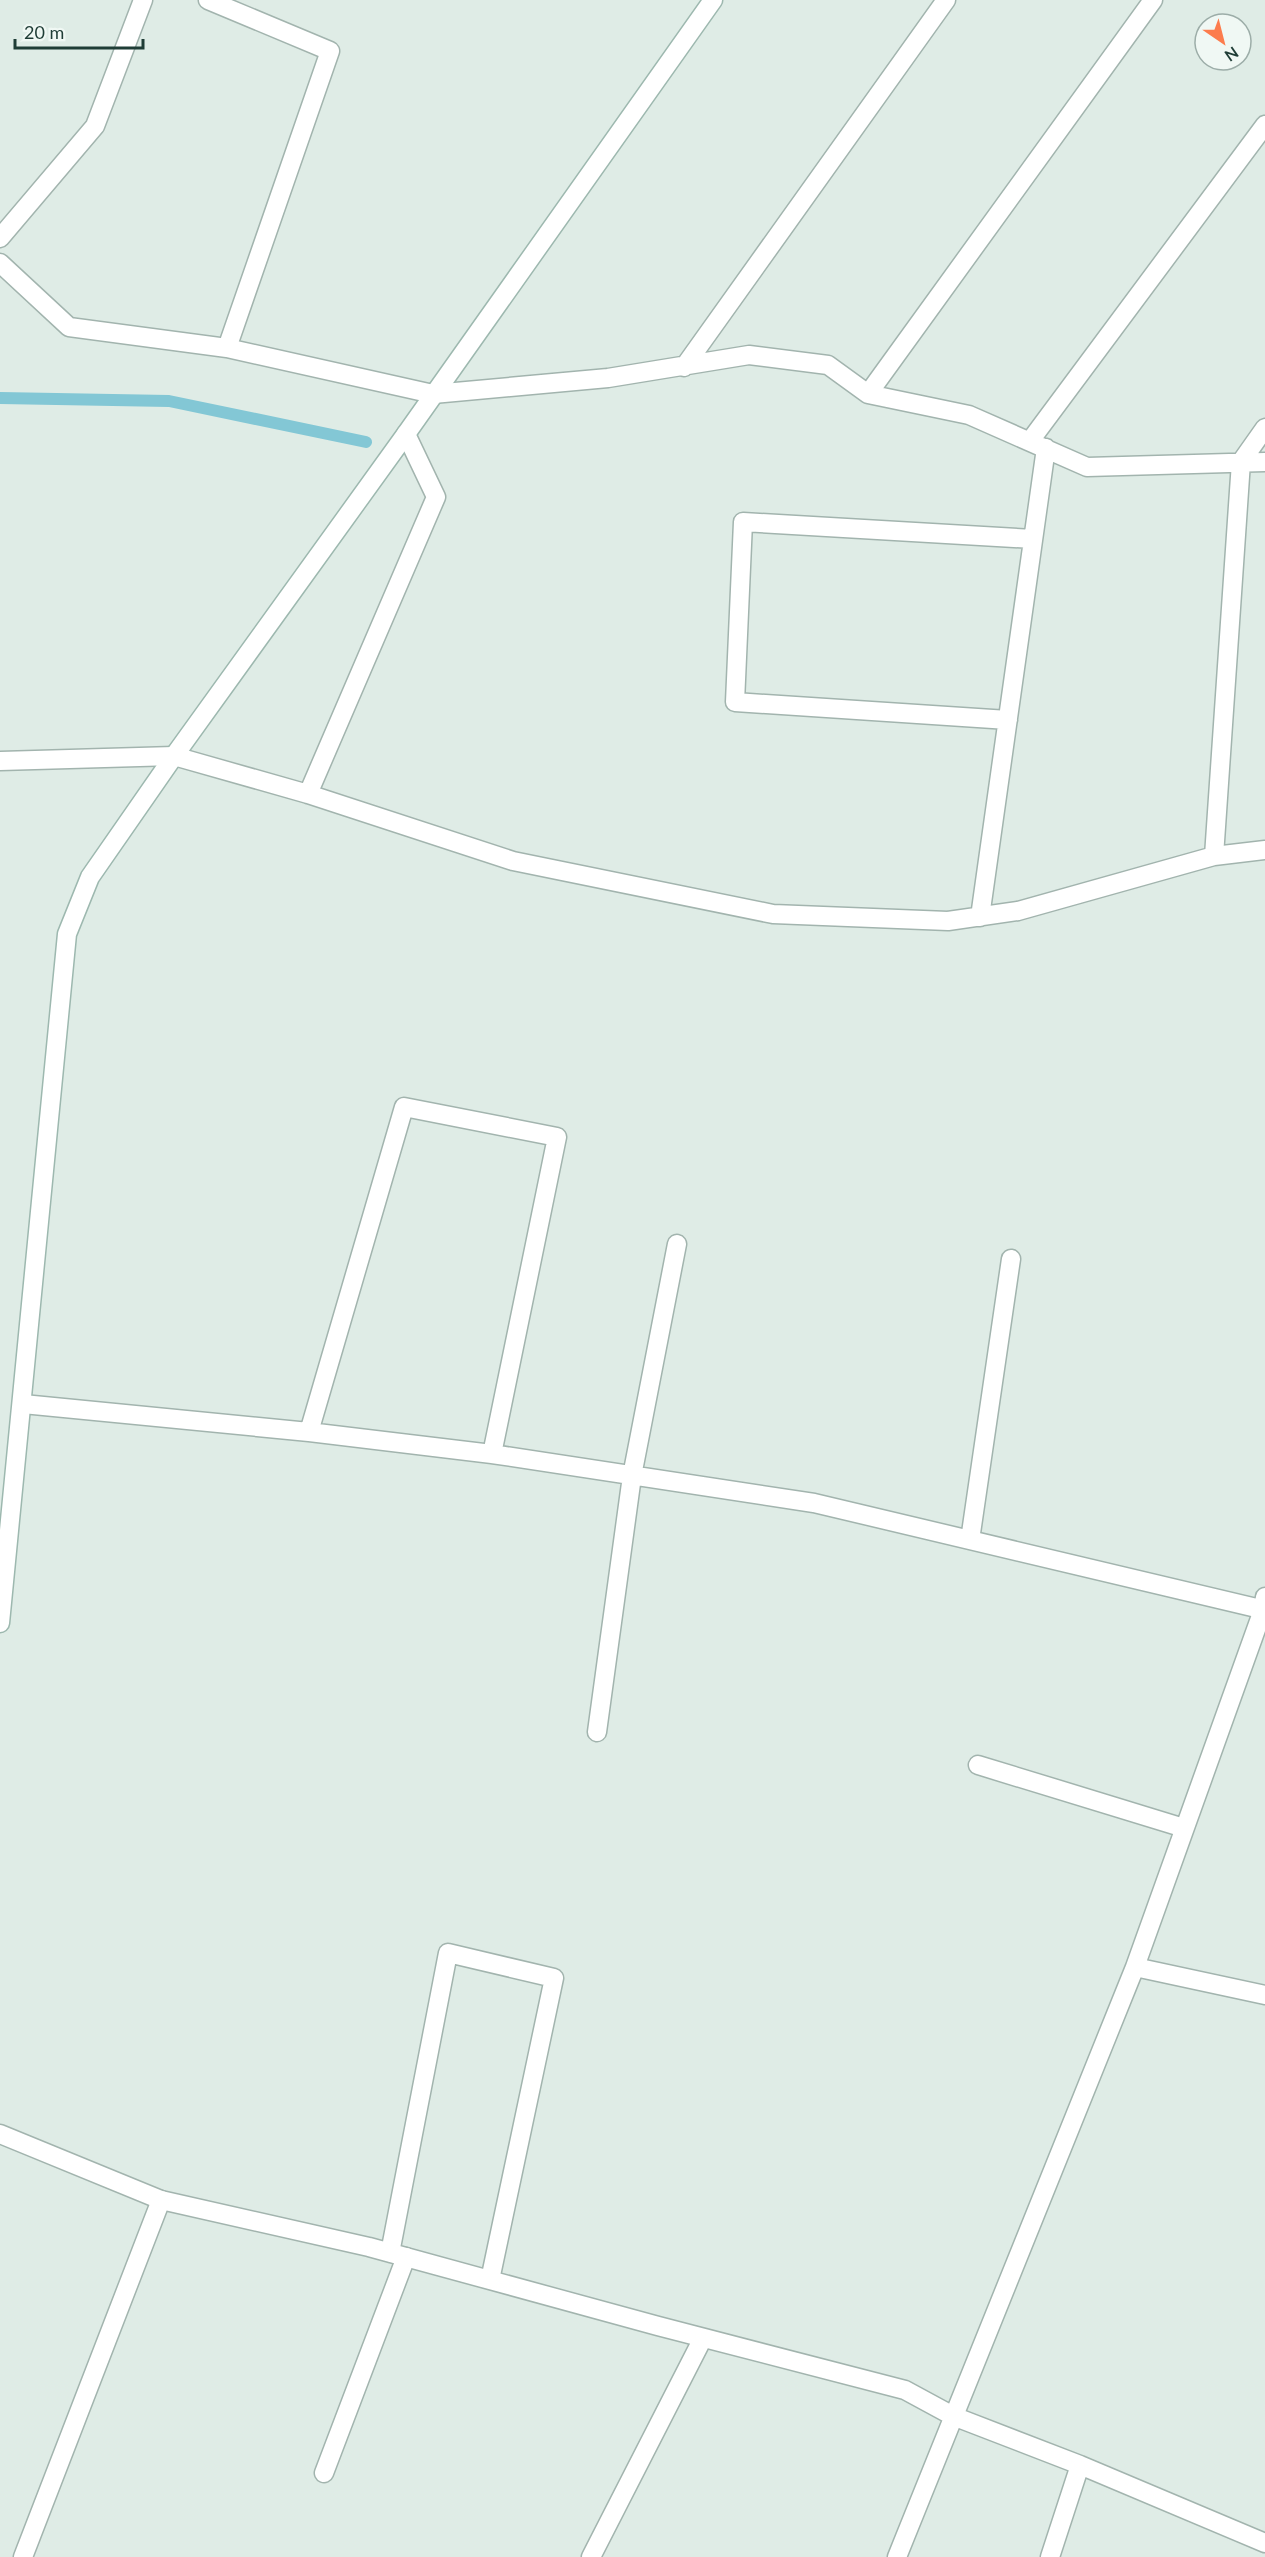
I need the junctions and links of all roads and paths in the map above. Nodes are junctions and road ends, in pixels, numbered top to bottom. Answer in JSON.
{"nodes":[{"id":1,"x":143,"y":0,"type":"edge"},
{"id":2,"x":208,"y":0,"type":"edge"},
{"id":3,"x":713,"y":0,"type":"edge"},
{"id":4,"x":946,"y":0,"type":"edge"},
{"id":5,"x":1153,"y":0,"type":"edge"},
{"id":6,"x":1265,"y":125,"type":"edge"},
{"id":7,"x":0,"y":238,"type":"edge"},
{"id":8,"x":0,"y":263,"type":"edge"},
{"id":9,"x":227,"y":348,"type":"junction"},
{"id":10,"x":684,"y":367,"type":"junction"},
{"id":11,"x":433,"y":394,"type":"junction"},
{"id":12,"x":868,"y":394,"type":"junction"},
{"id":13,"x":1265,"y":428,"type":"edge"},
{"id":14,"x":406,"y":434,"type":"junction"},
{"id":15,"x":1038,"y":444,"type":"junction"},
{"id":16,"x":1241,"y":462,"type":"junction"},
{"id":17,"x":1265,"y":462,"type":"edge"},
{"id":18,"x":1033,"y":538,"type":"junction"},
{"id":19,"x":1008,"y":720,"type":"junction"},
{"id":20,"x":174,"y":756,"type":"junction"},
{"id":21,"x":0,"y":761,"type":"edge"},
{"id":22,"x":308,"y":794,"type":"junction"},
{"id":23,"x":1265,"y":850,"type":"edge"},
{"id":24,"x":1214,"y":856,"type":"junction"},
{"id":25,"x":980,"y":917,"type":"junction"},
{"id":26,"x":678,"y":1244,"type":"dead end"},
{"id":27,"x":1011,"y":1259,"type":"dead end"},
{"id":28,"x":23,"y":1404,"type":"junction"},
{"id":29,"x":309,"y":1432,"type":"junction"},
{"id":30,"x":492,"y":1454,"type":"junction"},
{"id":31,"x":632,"y":1476,"type":"junction"},
{"id":32,"x":970,"y":1540,"type":"junction"},
{"id":33,"x":1264,"y":1606,"type":"edge"},
{"id":34,"x":0,"y":1623,"type":"edge"},
{"id":35,"x":597,"y":1732,"type":"dead end"},
{"id":36,"x":978,"y":1765,"type":"dead end"},
{"id":37,"x":1184,"y":1828,"type":"junction"},
{"id":38,"x":1135,"y":1967,"type":"junction"},
{"id":39,"x":1265,"y":1995,"type":"edge"},
{"id":40,"x":0,"y":2134,"type":"edge"},
{"id":41,"x":161,"y":2200,"type":"junction"},
{"id":42,"x":398,"y":2255,"type":"junction"},
{"id":43,"x":490,"y":2280,"type":"junction"},
{"id":44,"x":704,"y":2338,"type":"junction"},
{"id":45,"x":953,"y":2416,"type":"junction"},
{"id":46,"x":1080,"y":2465,"type":"junction"},
{"id":47,"x":324,"y":2473,"type":"dead end"},
{"id":48,"x":1265,"y":2543,"type":"edge"},
{"id":49,"x":23,"y":2557,"type":"edge"},
{"id":50,"x":591,"y":2557,"type":"edge"},
{"id":51,"x":897,"y":2557,"type":"edge"},
{"id":52,"x":1050,"y":2557,"type":"edge"}],
"edges":[{"from":1,"to":7,"type":"street"},
{"from":2,"to":9,"type":"street"},
{"from":3,"to":11,"type":"street"},
{"from":4,"to":10,"type":"street"},
{"from":5,"to":12,"type":"street"},
{"from":6,"to":15,"type":"street"},
{"from":8,"to":9,"type":"street"},
{"from":9,"to":11,"type":"street"},
{"from":10,"to":11,"type":"street"},
{"from":10,"to":12,"type":"street"},
{"from":11,"to":14,"type":"street"},
{"from":12,"to":15,"type":"street"},
{"from":13,"to":16,"type":"street"},
{"from":14,"to":20,"type":"street"},
{"from":14,"to":22,"type":"street"},
{"from":15,"to":16,"type":"street"},
{"from":15,"to":18,"type":"street"},
{"from":16,"to":17,"type":"street"},
{"from":16,"to":24,"type":"street"},
{"from":18,"to":19,"type":"street"},
{"from":18,"to":19,"type":"street"},
{"from":19,"to":25,"type":"street"},
{"from":20,"to":21,"type":"street"},
{"from":20,"to":22,"type":"street"},
{"from":20,"to":28,"type":"street"},
{"from":22,"to":25,"type":"street"},
{"from":23,"to":24,"type":"street"},
{"from":24,"to":25,"type":"street"},
{"from":26,"to":31,"type":"street"},
{"from":27,"to":32,"type":"street"},
{"from":28,"to":29,"type":"street"},
{"from":28,"to":34,"type":"street"},
{"from":29,"to":30,"type":"street"},
{"from":29,"to":30,"type":"street"},
{"from":30,"to":31,"type":"street"},
{"from":31,"to":32,"type":"street"},
{"from":31,"to":35,"type":"street"},
{"from":32,"to":33,"type":"street"},
{"from":33,"to":37,"type":"street"},
{"from":36,"to":37,"type":"street"},
{"from":37,"to":38,"type":"street"},
{"from":38,"to":39,"type":"street"},
{"from":38,"to":45,"type":"street"},
{"from":40,"to":41,"type":"street"},
{"from":41,"to":42,"type":"street"},
{"from":41,"to":49,"type":"street"},
{"from":42,"to":43,"type":"street"},
{"from":42,"to":43,"type":"street"},
{"from":42,"to":47,"type":"street"},
{"from":43,"to":44,"type":"street"},
{"from":44,"to":45,"type":"street"},
{"from":44,"to":50,"type":"street"},
{"from":45,"to":46,"type":"street"},
{"from":45,"to":51,"type":"street"},
{"from":46,"to":48,"type":"street"},
{"from":46,"to":52,"type":"street"}]}
